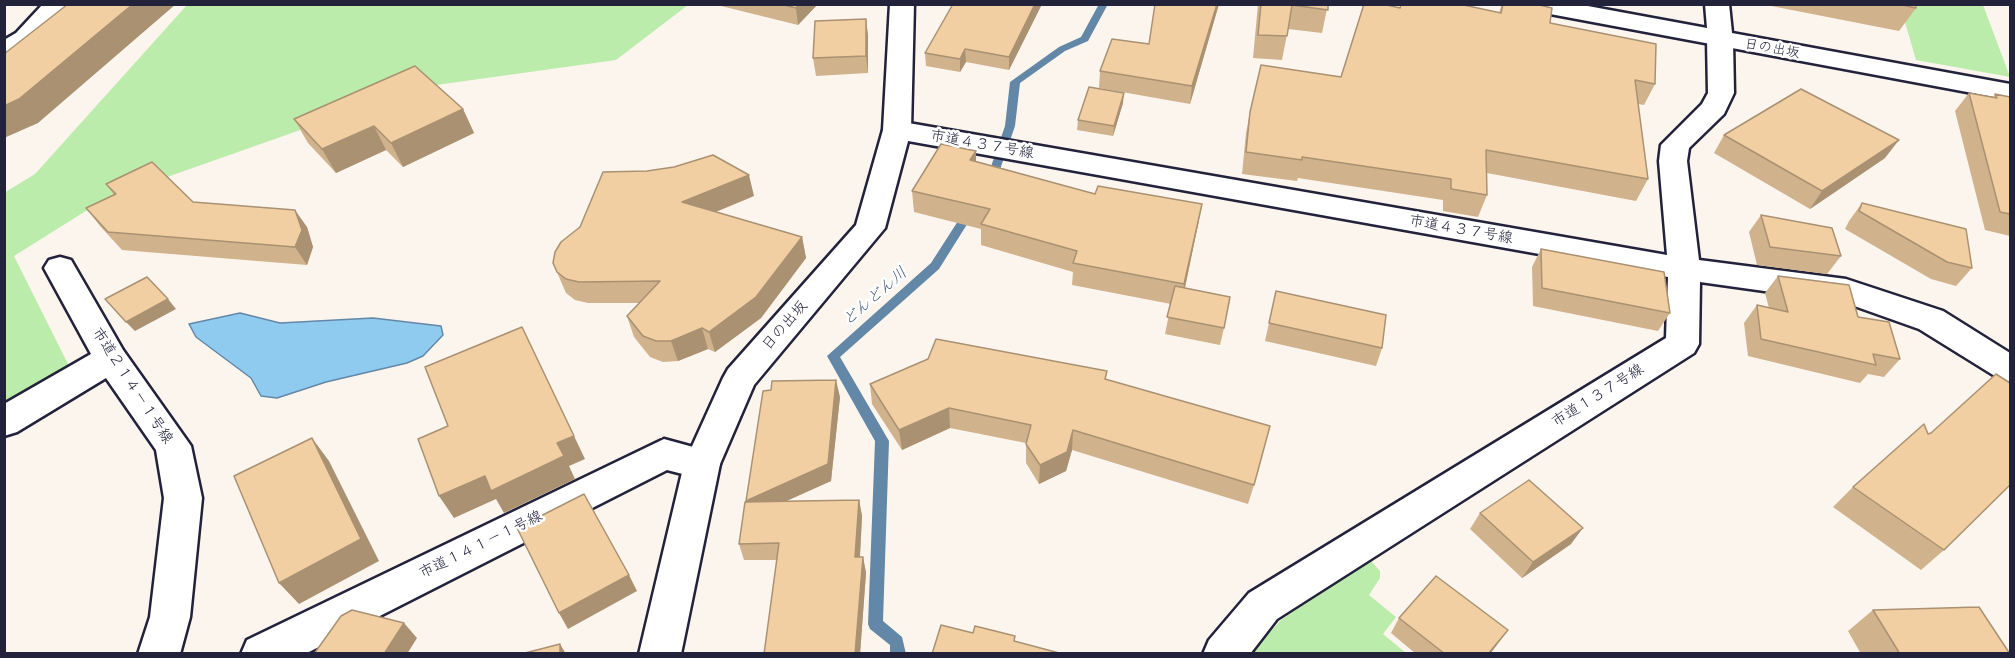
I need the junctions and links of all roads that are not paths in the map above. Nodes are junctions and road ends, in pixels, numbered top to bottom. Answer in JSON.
{"nodes":[{"id":1,"x":57,"y":4,"type":"edge"},
{"id":2,"x":902,"y":4,"type":"edge"},
{"id":3,"x":1534,"y":4,"type":"edge"},
{"id":4,"x":1717,"y":4,"type":"edge"},
{"id":5,"x":1720,"y":40,"type":"junction"},
{"id":6,"x":4,"y":52,"type":"edge"},
{"id":7,"x":2010,"y":92,"type":"edge"},
{"id":8,"x":897,"y":130,"type":"junction"},
{"id":9,"x":60,"y":268,"type":"dead end"},
{"id":10,"x":1684,"y":269,"type":"junction"},
{"id":11,"x":111,"y":359,"type":"junction"},
{"id":12,"x":2010,"y":369,"type":"edge"},
{"id":13,"x":4,"y":422,"type":"edge"},
{"id":14,"x":702,"y":464,"type":"junction"},
{"id":15,"x":159,"y":654,"type":"edge"},
{"id":16,"x":262,"y":654,"type":"edge"},
{"id":17,"x":660,"y":654,"type":"edge"},
{"id":18,"x":1224,"y":654,"type":"edge"}],
"edges":[{"from":1,"to":6,"type":"street"},
{"from":2,"to":8,"type":"street","name":"日の出坂"},
{"from":3,"to":5,"type":"street","name":"日の出坂"},
{"from":4,"to":5,"type":"street","name":"市道１３７号線"},
{"from":5,"to":7,"type":"street","name":"日の出坂"},
{"from":5,"to":10,"type":"street","name":"市道１３７号線"},
{"from":8,"to":10,"type":"street","name":"市道４３７号線"},
{"from":8,"to":14,"type":"street","name":"日の出坂"},
{"from":9,"to":11,"type":"street","name":"市道２１４－１号線"},
{"from":10,"to":12,"type":"street","name":"市道４３７号線"},
{"from":10,"to":18,"type":"street","name":"市道１３７号線"},
{"from":11,"to":13,"type":"street"},
{"from":11,"to":15,"type":"street","name":"市道２１４－１号線"},
{"from":14,"to":16,"type":"street","name":"市道１４１－１号線"},
{"from":14,"to":17,"type":"street","name":"日の出坂"}]}
